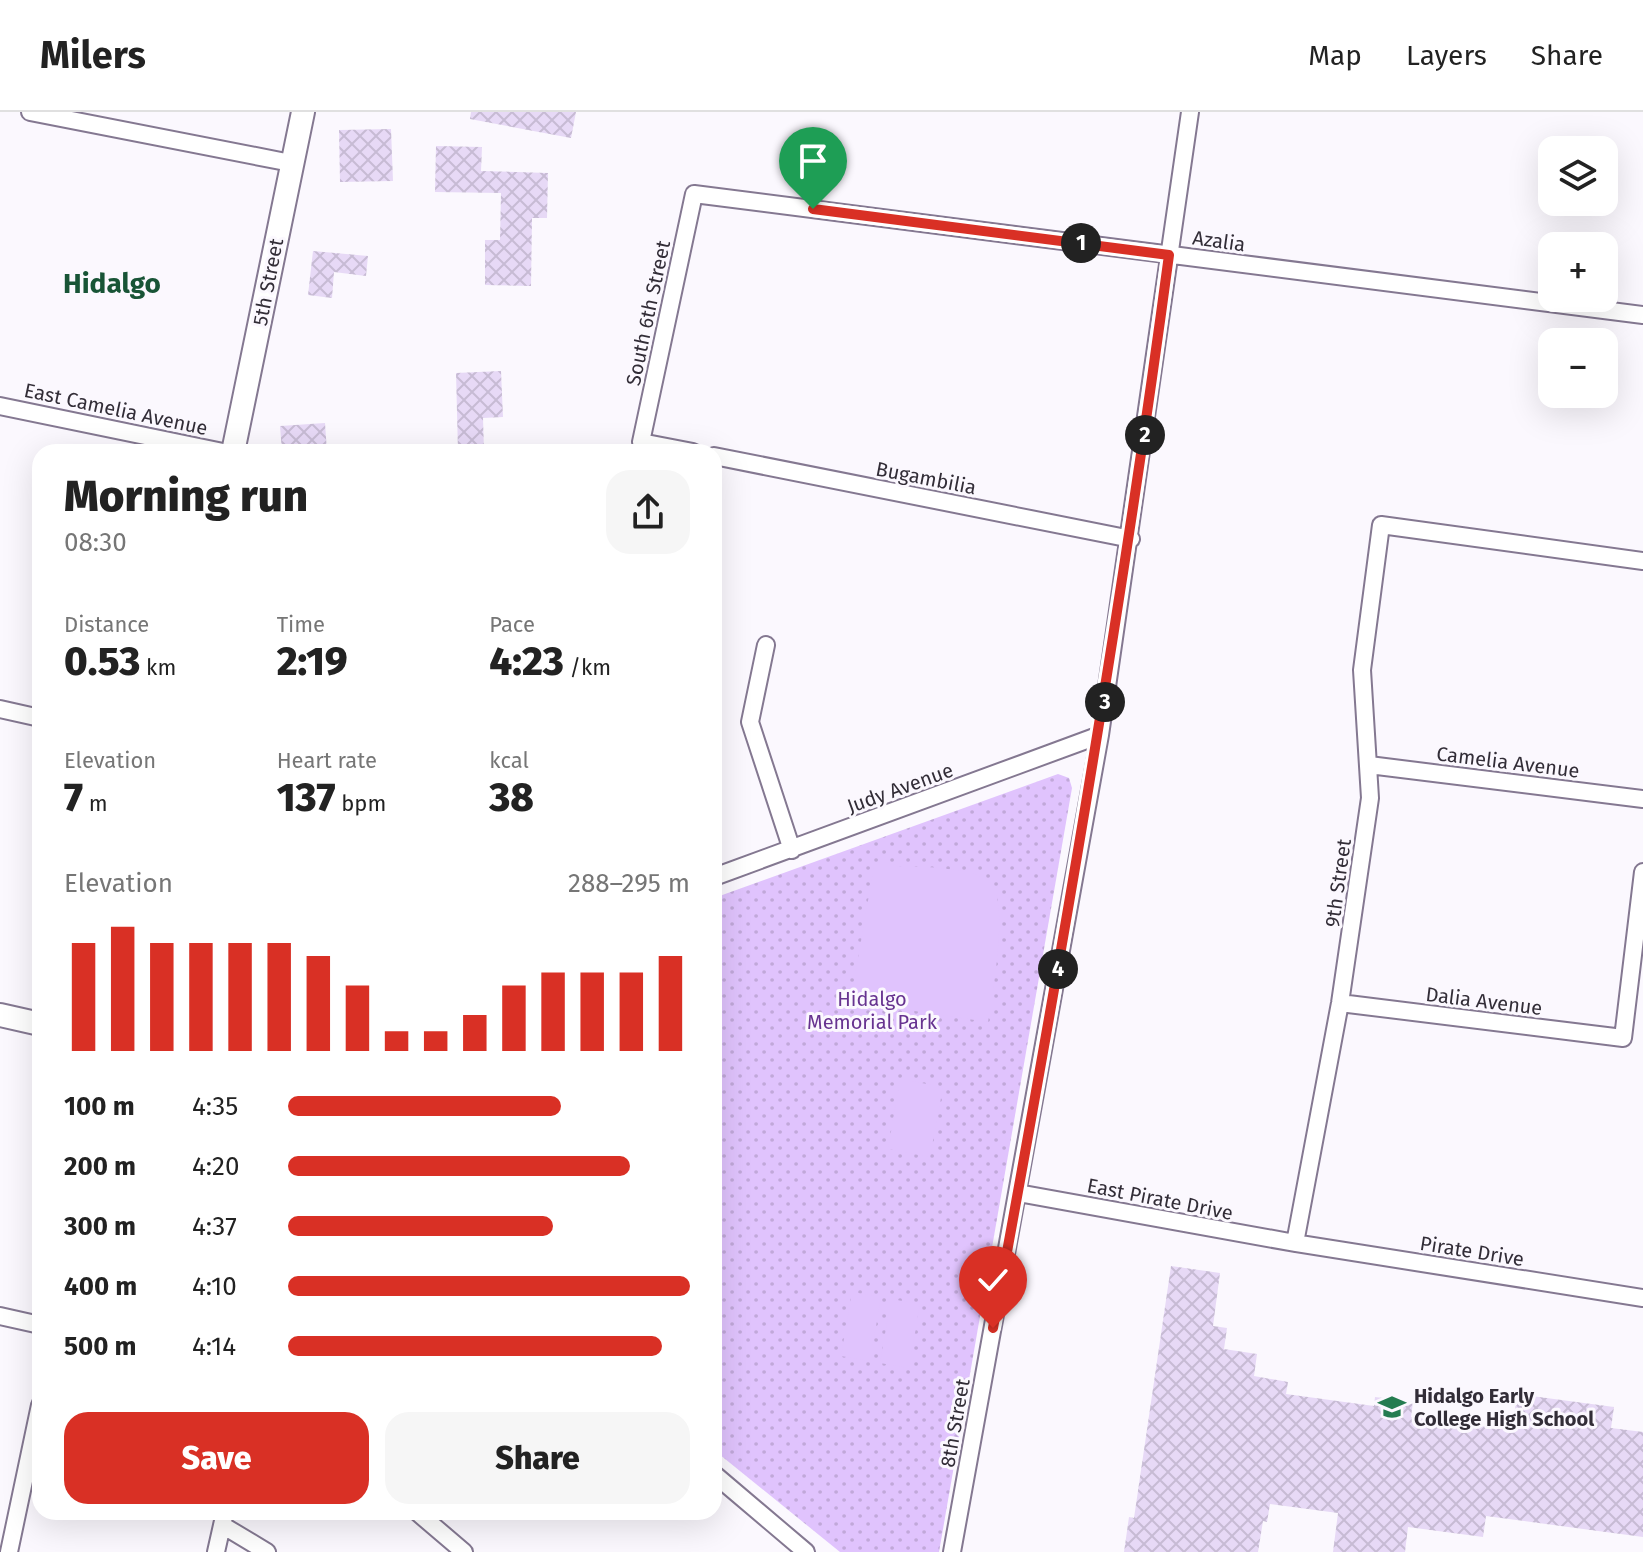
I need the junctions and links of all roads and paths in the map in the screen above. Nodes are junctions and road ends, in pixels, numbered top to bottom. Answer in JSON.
{"nodes":[{"id":1,"x":30,"y":112,"type":"edge"},
{"id":2,"x":303,"y":112,"type":"edge"},
{"id":3,"x":1190,"y":112,"type":"edge"},
{"id":4,"x":291,"y":163,"type":"junction"},
{"id":5,"x":694,"y":194,"type":"joint"},
{"id":6,"x":1169,"y":255,"type":"junction"},
{"id":7,"x":1643,"y":315,"type":"edge"},
{"id":8,"x":0,"y":406,"type":"edge"},
{"id":9,"x":184,"y":444,"type":"edge"},
{"id":10,"x":235,"y":444,"type":"edge"},
{"id":11,"x":651,"y":444,"type":"edge"},
{"id":12,"x":722,"y":458,"type":"edge"},
{"id":13,"x":1131,"y":539,"type":"junction"},
{"id":14,"x":1643,"y":561,"type":"edge"},
{"id":15,"x":766,"y":645,"type":"dead end"},
{"id":16,"x":0,"y":709,"type":"edge"},
{"id":17,"x":32,"y":716,"type":"edge"},
{"id":18,"x":1100,"y":735,"type":"junction"},
{"id":19,"x":1369,"y":765,"type":"junction"},
{"id":20,"x":1643,"y":799,"type":"edge"},
{"id":21,"x":792,"y":850,"type":"junction"},
{"id":22,"x":1643,"y":872,"type":"edge"},
{"id":23,"x":722,"y":874,"type":"edge"},
{"id":24,"x":1340,"y":1003,"type":"junction"},
{"id":25,"x":0,"y":1015,"type":"edge"},
{"id":26,"x":32,"y":1022,"type":"edge"},
{"id":27,"x":1018,"y":1193,"type":"junction"},
{"id":28,"x":1295,"y":1243,"type":"junction"},
{"id":29,"x":1643,"y":1298,"type":"edge"},
{"id":30,"x":0,"y":1316,"type":"edge"},
{"id":31,"x":32,"y":1323,"type":"edge"},
{"id":32,"x":32,"y":1443,"type":"edge"},
{"id":33,"x":722,"y":1481,"type":"edge"},
{"id":34,"x":224,"y":1520,"type":"edge"},
{"id":35,"x":227,"y":1520,"type":"edge"},
{"id":36,"x":426,"y":1520,"type":"edge"},
{"id":37,"x":9,"y":1552,"type":"edge"},
{"id":38,"x":216,"y":1552,"type":"edge"},
{"id":39,"x":267,"y":1552,"type":"edge"},
{"id":40,"x":464,"y":1552,"type":"edge"},
{"id":41,"x":806,"y":1552,"type":"edge"},
{"id":42,"x":952,"y":1552,"type":"edge"}],
"edges":[{"from":1,"to":4,"type":"street"},
{"from":2,"to":4,"type":"street","name":"5th Street"},
{"from":3,"to":6,"type":"street","name":"8th Street"},
{"from":4,"to":10,"type":"street","name":"5th Street"},
{"from":5,"to":6,"type":"street","name":"Azalia"},
{"from":5,"to":11,"type":"street","name":"South 6th Street"},
{"from":6,"to":7,"type":"street","name":"Azalia"},
{"from":6,"to":13,"type":"street","name":"8th Street"},
{"from":8,"to":9,"type":"street","name":"East Camelia Avenue"},
{"from":12,"to":13,"type":"street","name":"Bugambilia"},
{"from":13,"to":18,"type":"street","name":"8th Street"},
{"from":14,"to":19,"type":"street","name":"9th Street"},
{"from":15,"to":21,"type":"street"},
{"from":16,"to":17,"type":"street"},
{"from":18,"to":21,"type":"street","name":"Judy Avenue"},
{"from":18,"to":27,"type":"street","name":"8th Street"},
{"from":19,"to":20,"type":"street","name":"Camelia Avenue"},
{"from":19,"to":24,"type":"street","name":"9th Street"},
{"from":21,"to":23,"type":"street","name":"Judy Avenue"},
{"from":22,"to":24,"type":"street","name":"Dalia Avenue"},
{"from":24,"to":28,"type":"street","name":"9th Street"},
{"from":25,"to":26,"type":"street"},
{"from":27,"to":28,"type":"street","name":"East Pirate Drive"},
{"from":27,"to":42,"type":"street","name":"8th Street"},
{"from":28,"to":29,"type":"street","name":"Pirate Drive"},
{"from":30,"to":31,"type":"street"},
{"from":32,"to":37,"type":"street"},
{"from":33,"to":41,"type":"street"},
{"from":34,"to":38,"type":"street"},
{"from":35,"to":39,"type":"street"},
{"from":36,"to":40,"type":"street"}]}
